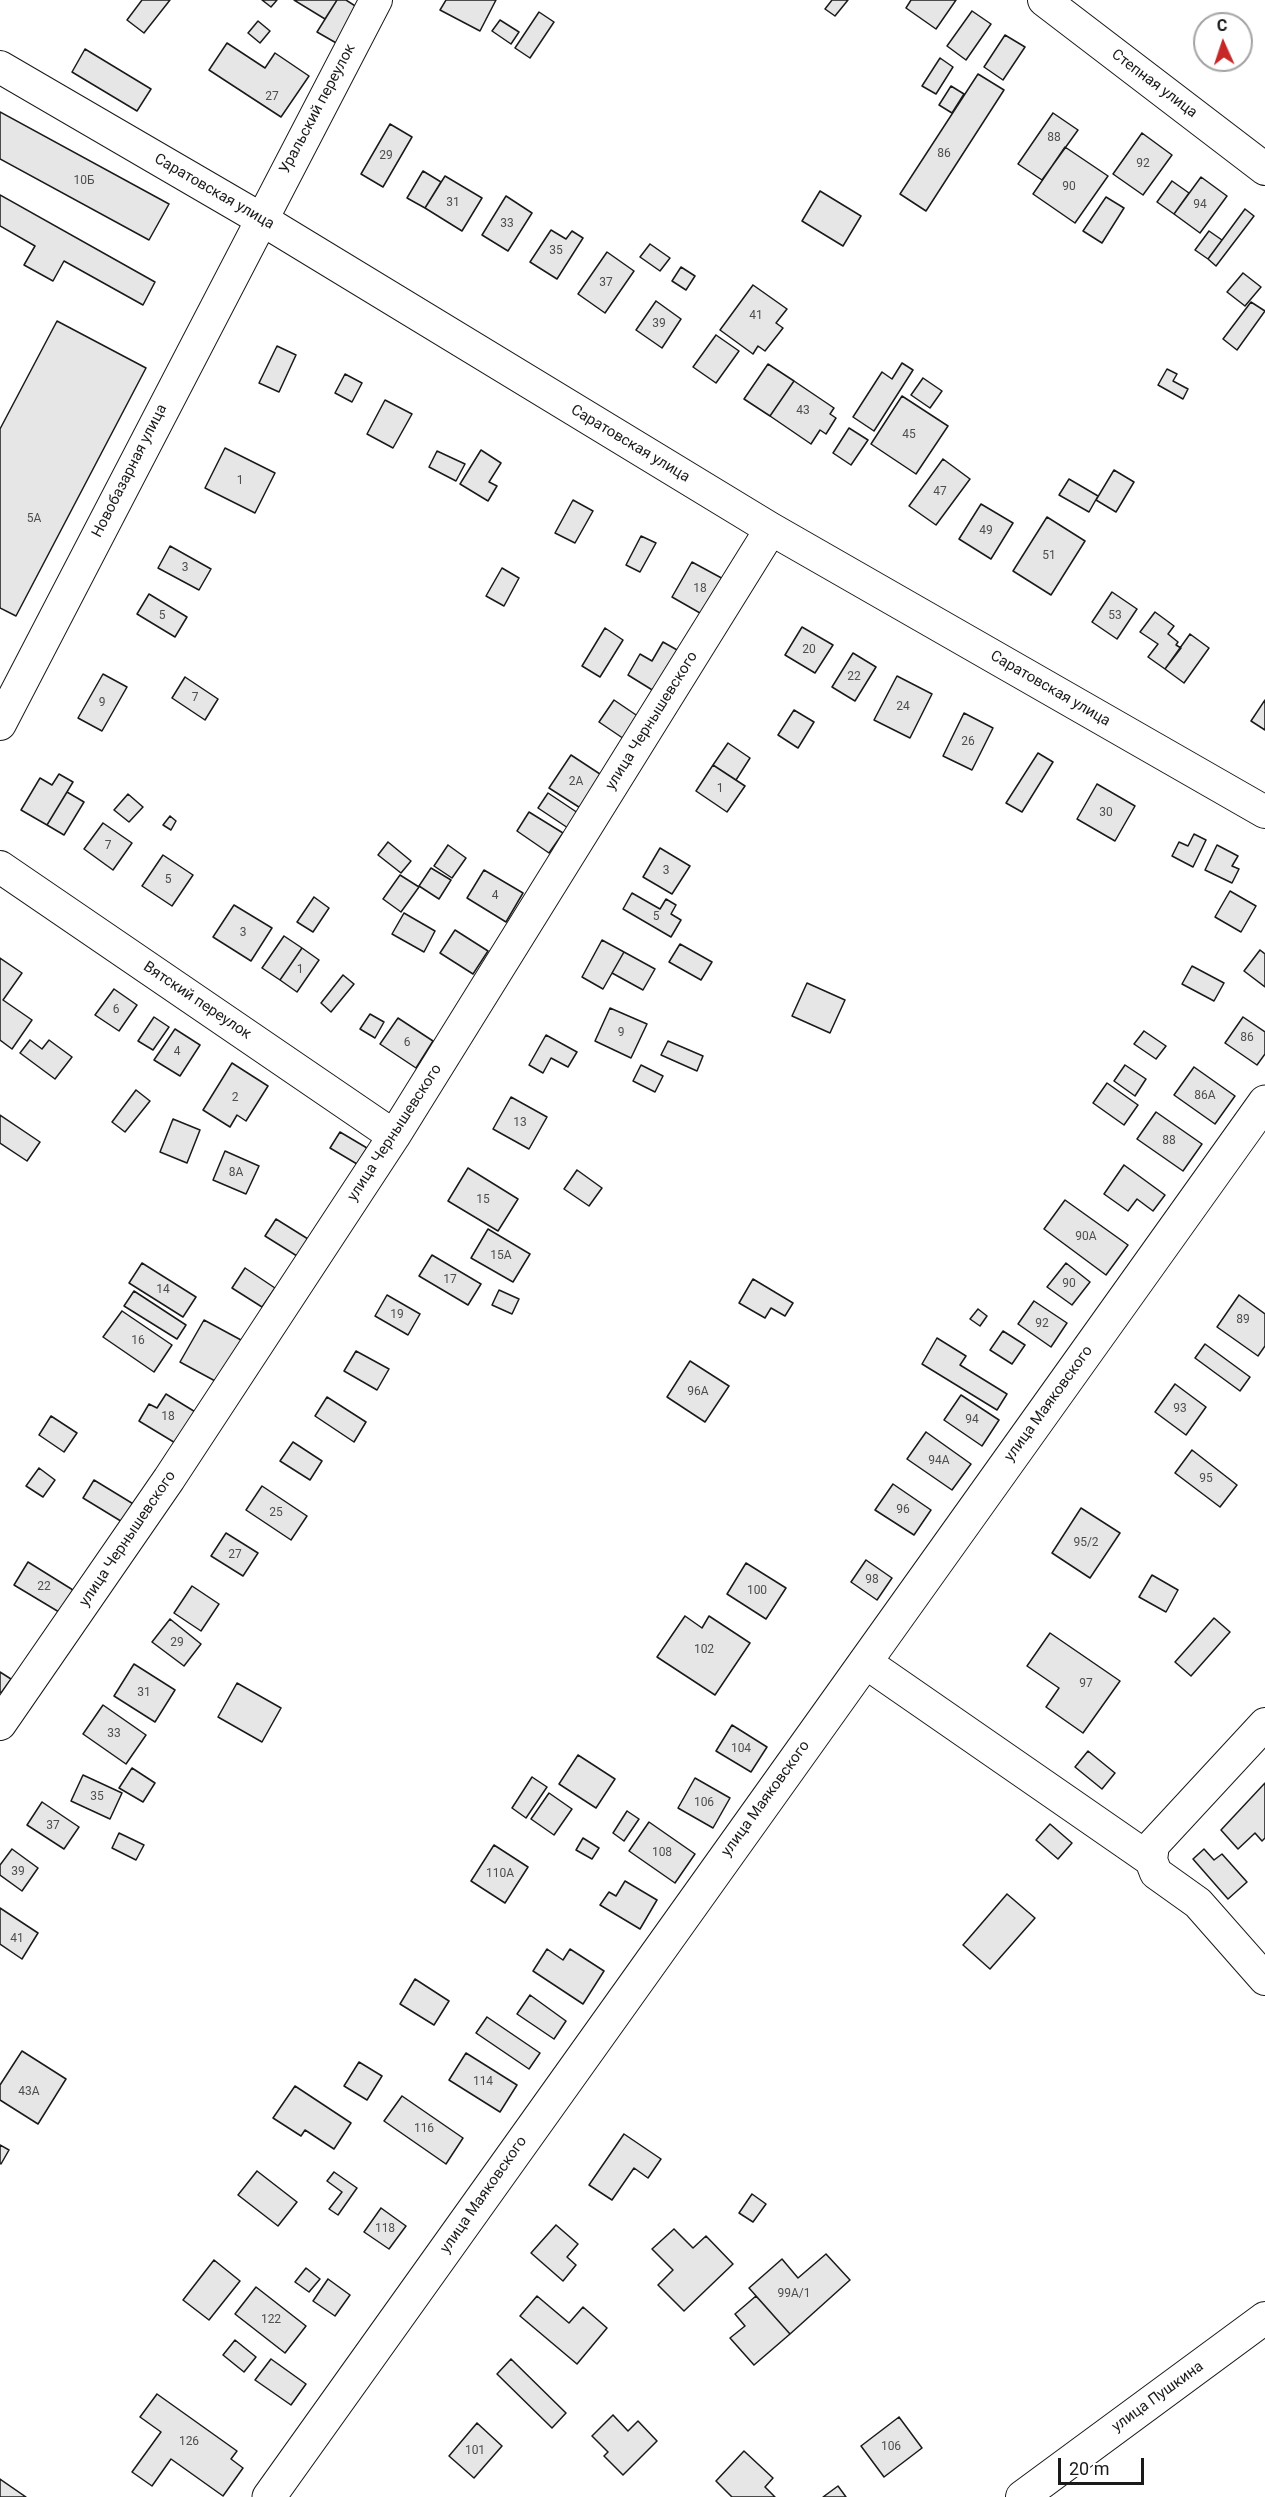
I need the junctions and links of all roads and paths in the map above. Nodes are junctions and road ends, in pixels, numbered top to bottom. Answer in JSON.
{"nodes":[{"id":1,"x":376,"y":0,"type":"edge"},
{"id":2,"x":1044,"y":0,"type":"edge"},
{"id":3,"x":0,"y":67,"type":"edge"},
{"id":4,"x":1265,"y":169,"type":"edge"},
{"id":5,"x":261,"y":219,"type":"junction"},
{"id":6,"x":771,"y":529,"type":"junction"},
{"id":7,"x":0,"y":724,"type":"edge"},
{"id":8,"x":1265,"y":813,"type":"edge"},
{"id":9,"x":0,"y":867,"type":"edge"},
{"id":10,"x":1265,"y":1102,"type":"edge"},
{"id":11,"x":394,"y":1136,"type":"junction"},
{"id":12,"x":865,"y":1662,"type":"junction"},
{"id":13,"x":0,"y":1724,"type":"edge"},
{"id":14,"x":1265,"y":1724,"type":"edge"},
{"id":15,"x":1151,"y":1860,"type":"junction"},
{"id":16,"x":1265,"y":1979,"type":"edge"},
{"id":17,"x":1265,"y":2318,"type":"edge"},
{"id":18,"x":269,"y":2497,"type":"edge"},
{"id":19,"x":1022,"y":2497,"type":"edge"}],
"edges":[{"from":1,"to":5,"type":"street","name":"Уральский переулок"},
{"from":2,"to":4,"type":"street","name":"Степная улица"},
{"from":3,"to":5,"type":"street","name":"Саратовская улица"},
{"from":5,"to":6,"type":"street","name":"Саратовская улица"},
{"from":5,"to":7,"type":"street","name":"Новобазарная улица"},
{"from":6,"to":8,"type":"street","name":"Саратовская улица"},
{"from":6,"to":11,"type":"street","name":"улица Чернышевского"},
{"from":9,"to":11,"type":"street","name":"Вятский переулок"},
{"from":10,"to":12,"type":"main road","name":"улица Маяковского"},
{"from":11,"to":13,"type":"street","name":"улица Чернышевского"},
{"from":12,"to":15,"type":"street"},
{"from":12,"to":18,"type":"main road","name":"улица Маяковского"},
{"from":14,"to":15,"type":"street"},
{"from":15,"to":16,"type":"street"},
{"from":17,"to":19,"type":"street","name":"улица Пушкина"}]}
